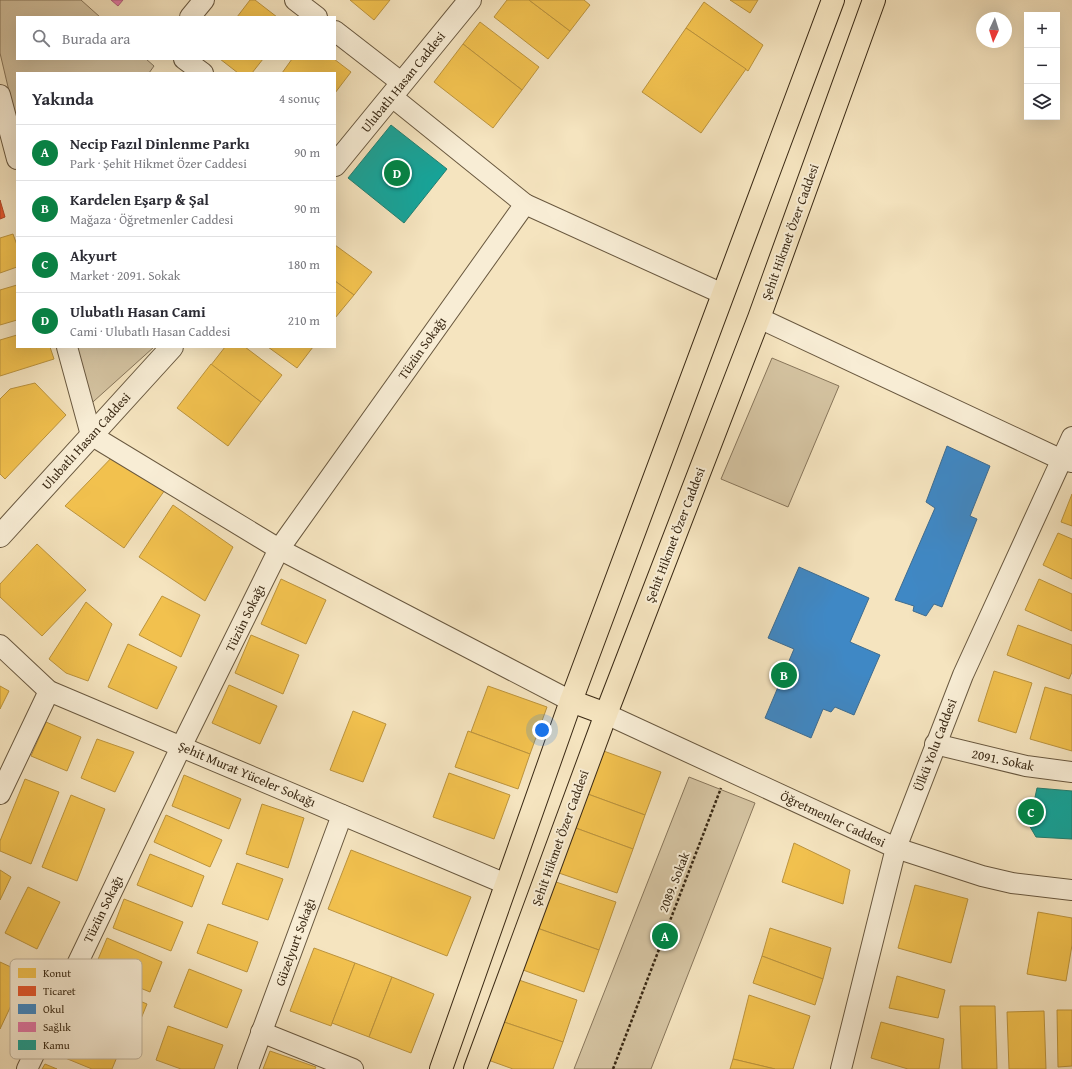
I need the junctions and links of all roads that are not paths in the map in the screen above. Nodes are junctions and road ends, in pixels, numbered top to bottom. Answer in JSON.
{"nodes":[{"id":1,"x":204,"y":0,"type":"edge"},
{"id":2,"x":295,"y":0,"type":"edge"},
{"id":3,"x":470,"y":0,"type":"edge"},
{"id":4,"x":833,"y":0,"type":"edge"},
{"id":5,"x":874,"y":0,"type":"edge"},
{"id":6,"x":191,"y":16,"type":"edge"},
{"id":7,"x":316,"y":16,"type":"edge"},
{"id":8,"x":336,"y":32,"type":"edge"},
{"id":9,"x":185,"y":60,"type":"edge"},
{"id":10,"x":202,"y":72,"type":"edge"},
{"id":11,"x":397,"y":89,"type":"junction"},
{"id":12,"x":0,"y":95,"type":"edge"},
{"id":13,"x":16,"y":155,"type":"edge"},
{"id":14,"x":336,"y":164,"type":"edge"},
{"id":15,"x":525,"y":204,"type":"junction"},
{"id":16,"x":723,"y":294,"type":"junction"},
{"id":17,"x":759,"y":318,"type":"junction"},
{"id":18,"x":67,"y":348,"type":"edge"},
{"id":19,"x":171,"y":348,"type":"edge"},
{"id":20,"x":91,"y":435,"type":"junction"},
{"id":21,"x":1072,"y":437,"type":"edge"},
{"id":22,"x":1066,"y":461,"type":"edge"},
{"id":23,"x":0,"y":536,"type":"edge"},
{"id":24,"x":279,"y":549,"type":"junction"},
{"id":25,"x":0,"y":645,"type":"edge"},
{"id":26,"x":49,"y":691,"type":"junction"},
{"id":27,"x":571,"y":701,"type":"junction"},
{"id":28,"x":606,"y":714,"type":"junction"},
{"id":29,"x":935,"y":744,"type":"junction"},
{"id":30,"x":181,"y":747,"type":"junction"},
{"id":31,"x":1072,"y":772,"type":"edge"},
{"id":32,"x":0,"y":794,"type":"edge"},
{"id":33,"x":342,"y":815,"type":"junction"},
{"id":34,"x":896,"y":848,"type":"junction"},
{"id":35,"x":506,"y":884,"type":"junction"},
{"id":36,"x":1072,"y":890,"type":"edge"},
{"id":37,"x":80,"y":959,"type":"edge"},
{"id":38,"x":261,"y":1032,"type":"junction"},
{"id":39,"x":32,"y":1059,"type":"edge"},
{"id":40,"x":27,"y":1069,"type":"edge"},
{"id":41,"x":248,"y":1069,"type":"edge"},
{"id":42,"x":353,"y":1069,"type":"edge"},
{"id":43,"x":441,"y":1069,"type":"edge"},
{"id":44,"x":475,"y":1069,"type":"edge"},
{"id":45,"x":841,"y":1069,"type":"edge"}],
"edges":[{"from":1,"to":6,"type":"street"},
{"from":2,"to":7,"type":"street"},
{"from":3,"to":11,"type":"street","name":"Ulubatlı Hasan Caddesi"},
{"from":4,"to":16,"type":"main road"},
{"from":5,"to":17,"type":"main road","name":"Şehit Hikmet Özer Caddesi"},
{"from":8,"to":11,"type":"street"},
{"from":9,"to":10,"type":"street"},
{"from":11,"to":14,"type":"street","name":"Ulubatlı Hasan Caddesi"},
{"from":11,"to":15,"type":"street"},
{"from":12,"to":13,"type":"street"},
{"from":15,"to":16,"type":"street"},
{"from":15,"to":24,"type":"street","name":"Tüzün Sokağı"},
{"from":16,"to":27,"type":"main road"},
{"from":17,"to":22,"type":"street"},
{"from":17,"to":28,"type":"main road","name":"Şehit Hikmet Özer Caddesi"},
{"from":18,"to":20,"type":"street"},
{"from":19,"to":20,"type":"street","name":"Ulubatlı Hasan Caddesi"},
{"from":20,"to":23,"type":"street","name":"Ulubatlı Hasan Caddesi"},
{"from":20,"to":24,"type":"street"},
{"from":21,"to":22,"type":"street","name":"Ülkü Yolu Caddesi"},
{"from":22,"to":29,"type":"street","name":"Ülkü Yolu Caddesi"},
{"from":24,"to":27,"type":"street"},
{"from":24,"to":30,"type":"street","name":"Tüzün Sokağı"},
{"from":25,"to":26,"type":"street","name":"Şehit Murat Yüceler Sokağı"},
{"from":26,"to":30,"type":"street","name":"Şehit Murat Yüceler Sokağı"},
{"from":26,"to":32,"type":"street"},
{"from":27,"to":28,"type":"main road"},
{"from":27,"to":35,"type":"main road"},
{"from":28,"to":34,"type":"street","name":"Öğretmenler Caddesi"},
{"from":28,"to":44,"type":"main road","name":"Şehit Hikmet Özer Caddesi"},
{"from":29,"to":31,"type":"street","name":"2091. Sokak"},
{"from":29,"to":34,"type":"street","name":"Ülkü Yolu Caddesi"},
{"from":30,"to":33,"type":"street","name":"Şehit Murat Yüceler Sokağı"},
{"from":30,"to":37,"type":"street","name":"Tüzün Sokağı"},
{"from":33,"to":35,"type":"street","name":"Şehit Murat Yüceler Sokağı"},
{"from":33,"to":38,"type":"street","name":"Güzelyurt Sokağı"},
{"from":34,"to":36,"type":"street","name":"Öğretmenler Caddesi"},
{"from":34,"to":45,"type":"street","name":"Ülkü Yolu Caddesi"},
{"from":35,"to":43,"type":"main road"},
{"from":38,"to":41,"type":"street","name":"Güzelyurt Sokağı"},
{"from":38,"to":42,"type":"street"},
{"from":39,"to":40,"type":"street","name":"Tüzün Sokağı"}]}
